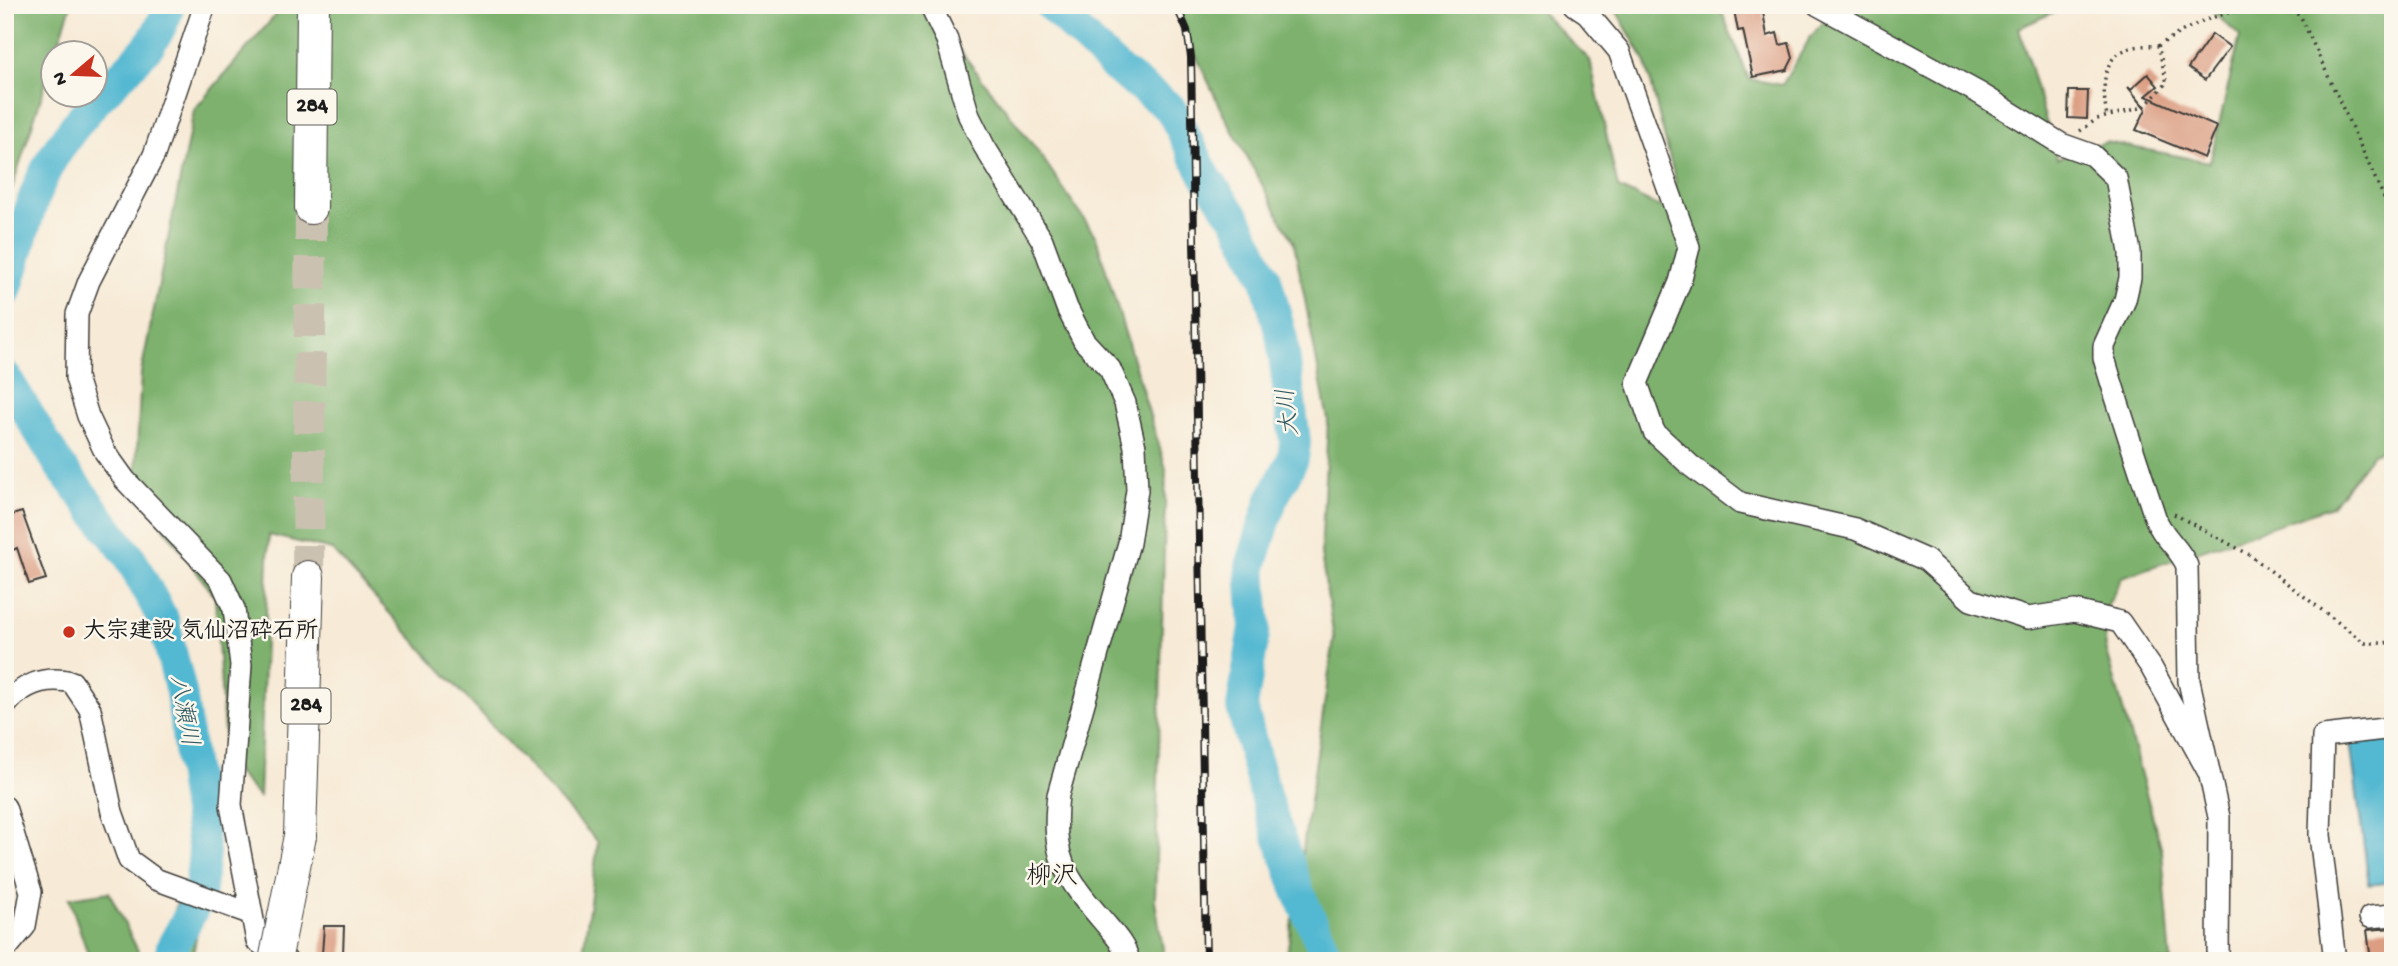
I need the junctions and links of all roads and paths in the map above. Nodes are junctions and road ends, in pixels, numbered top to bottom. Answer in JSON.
{"nodes":[{"id":1,"x":205,"y":5,"type":"edge"},
{"id":2,"x":313,"y":5,"type":"edge"},
{"id":3,"x":930,"y":5,"type":"edge"},
{"id":4,"x":1575,"y":5,"type":"edge"},
{"id":5,"x":1818,"y":5,"type":"edge"},
{"id":6,"x":2158,"y":46,"type":"junction"},
{"id":7,"x":2107,"y":117,"type":"junction"},
{"id":8,"x":2061,"y":144,"type":"junction"},
{"id":9,"x":311,"y":208,"type":"tunnel mouth"},
{"id":10,"x":2393,"y":217,"type":"edge"},
{"id":11,"x":2152,"y":502,"type":"junction"},
{"id":12,"x":308,"y":577,"type":"tunnel mouth"},
{"id":13,"x":2393,"y":639,"type":"edge"},
{"id":14,"x":5,"y":706,"type":"edge"},
{"id":15,"x":2393,"y":728,"type":"edge"},
{"id":16,"x":2208,"y":771,"type":"junction"},
{"id":17,"x":5,"y":807,"type":"edge"},
{"id":18,"x":249,"y":913,"type":"junction"},
{"id":19,"x":2393,"y":915,"type":"edge"},
{"id":20,"x":2370,"y":917,"type":"dead end"},
{"id":21,"x":5,"y":950,"type":"edge"},
{"id":22,"x":275,"y":961,"type":"edge"},
{"id":23,"x":287,"y":961,"type":"edge"},
{"id":24,"x":1129,"y":961,"type":"edge"},
{"id":25,"x":2218,"y":961,"type":"edge"},
{"id":26,"x":2335,"y":961,"type":"edge"}],
"edges":[{"from":1,"to":18,"type":"street"},
{"from":2,"to":9,"type":"highway","number":"284"},
{"from":3,"to":24,"type":"street"},
{"from":4,"to":16,"type":"street"},
{"from":5,"to":8,"type":"street"},
{"from":6,"to":7,"type":"path"},
{"from":6,"to":7,"type":"path"},
{"from":6,"to":10,"type":"path"},
{"from":7,"to":8,"type":"path"},
{"from":8,"to":11,"type":"street"},
{"from":11,"to":13,"type":"path"},
{"from":11,"to":16,"type":"street"},
{"from":12,"to":22,"type":"highway","number":"284","bridge":true},
{"from":14,"to":18,"type":"street"},
{"from":15,"to":26,"type":"street"},
{"from":16,"to":25,"type":"street"},
{"from":17,"to":21,"type":"street"},
{"from":18,"to":23,"type":"street"},
{"from":19,"to":20,"type":"street"}]}
